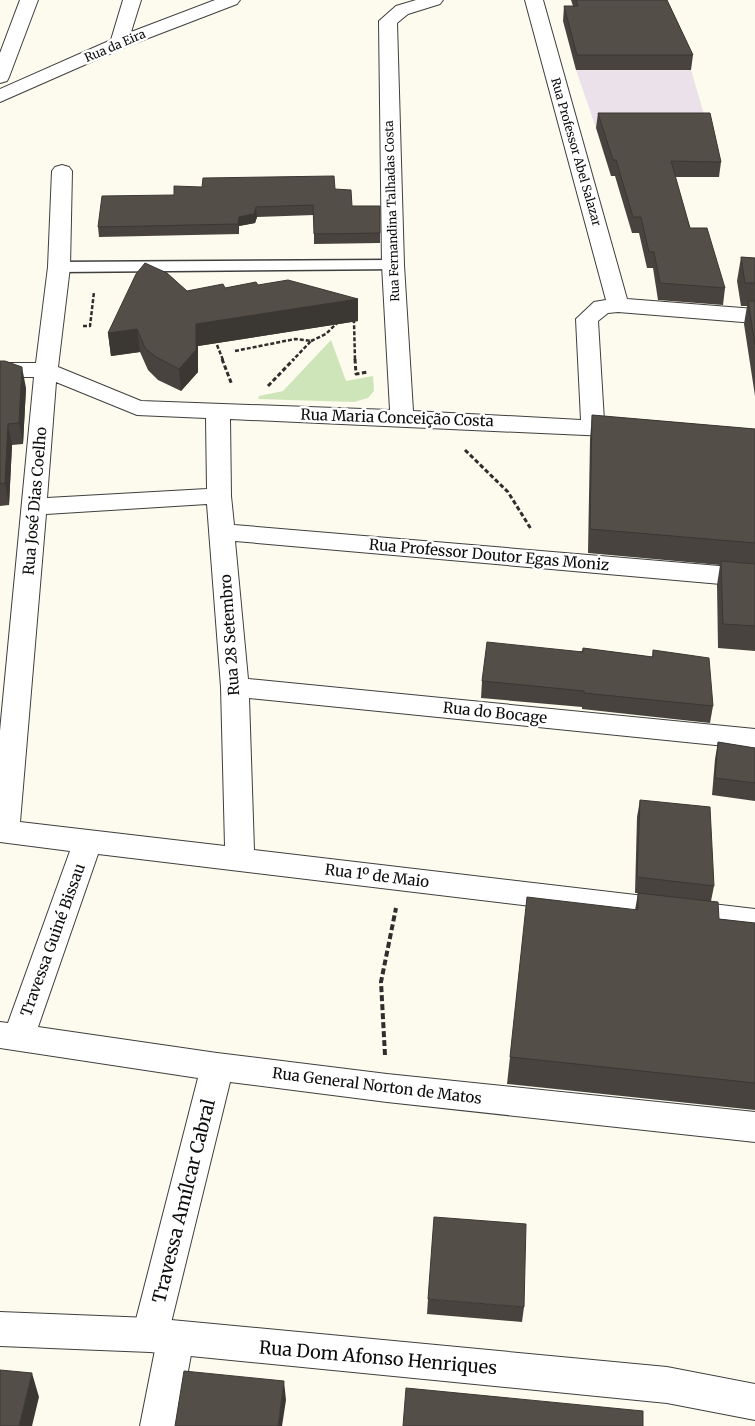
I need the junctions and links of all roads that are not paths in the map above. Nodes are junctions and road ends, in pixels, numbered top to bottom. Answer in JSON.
{"nodes":[{"id":1,"x":29,"y":0,"type":"edge"},
{"id":2,"x":132,"y":0,"type":"edge"},
{"id":3,"x":232,"y":0,"type":"edge"},
{"id":4,"x":434,"y":0,"type":"edge"},
{"id":5,"x":534,"y":0,"type":"edge"},
{"id":6,"x":400,"y":5,"type":"edge"},
{"id":7,"x":119,"y":43,"type":"junction"},
{"id":8,"x":0,"y":77,"type":"edge"},
{"id":9,"x":0,"y":96,"type":"edge"},
{"id":10,"x":62,"y":171,"type":"dead end"},
{"id":11,"x":393,"y":265,"type":"junction"},
{"id":12,"x":65,"y":267,"type":"junction"},
{"id":13,"x":618,"y":305,"type":"junction"},
{"id":14,"x":755,"y":316,"type":"edge"},
{"id":15,"x":0,"y":370,"type":"edge"},
{"id":16,"x":46,"y":370,"type":"junction"},
{"id":17,"x":218,"y":411,"type":"junction"},
{"id":18,"x":402,"y":418,"type":"junction"},
{"id":19,"x":593,"y":428,"type":"junction"},
{"id":20,"x":650,"y":432,"type":"edge"},
{"id":21,"x":219,"y":496,"type":"junction"},
{"id":22,"x":34,"y":507,"type":"junction"},
{"id":23,"x":223,"y":532,"type":"junction"},
{"id":24,"x":755,"y":578,"type":"edge"},
{"id":25,"x":235,"y":687,"type":"junction"},
{"id":26,"x":755,"y":739,"type":"edge"},
{"id":27,"x":3,"y":831,"type":"edge"},
{"id":28,"x":88,"y":841,"type":"junction"},
{"id":29,"x":240,"y":860,"type":"junction"},
{"id":30,"x":755,"y":921,"type":"edge"},
{"id":31,"x":9,"y":1037,"type":"edge"},
{"id":32,"x":217,"y":1067,"type":"junction"},
{"id":33,"x":755,"y":1127,"type":"edge"},
{"id":34,"x":0,"y":1329,"type":"edge"},
{"id":35,"x":163,"y":1337,"type":"junction"},
{"id":36,"x":755,"y":1402,"type":"edge"},
{"id":37,"x":159,"y":1426,"type":"edge"}],
"edges":[{"from":1,"to":8,"type":"street"},
{"from":2,"to":7,"type":"street"},
{"from":3,"to":7,"type":"street","name":"Rua da Eira"},
{"from":4,"to":6,"type":"street"},
{"from":5,"to":13,"type":"street","name":"Rua Professor Abel Salazar"},
{"from":6,"to":11,"type":"street","name":"Rua Fernandina Talhadas Costa"},
{"from":7,"to":9,"type":"street","name":"Rua da Eira"},
{"from":10,"to":12,"type":"street","name":"Rua José Dias Coelho"},
{"from":11,"to":12,"type":"lane"},
{"from":11,"to":18,"type":"street","name":"Rua Fernandina Talhadas Costa"},
{"from":12,"to":16,"type":"street","name":"Rua José Dias Coelho"},
{"from":13,"to":14,"type":"street"},
{"from":13,"to":19,"type":"street"},
{"from":15,"to":16,"type":"street"},
{"from":16,"to":17,"type":"street","name":"Rua Maria Conceição Costa"},
{"from":16,"to":22,"type":"street","name":"Rua José Dias Coelho"},
{"from":17,"to":18,"type":"street","name":"Rua Maria Conceição Costa"},
{"from":17,"to":21,"type":"street","name":"Rua 28 Setembro"},
{"from":18,"to":19,"type":"street","name":"Rua Maria Conceição Costa"},
{"from":19,"to":20,"type":"street","name":"Rua Maria Conceição Costa"},
{"from":21,"to":22,"type":"street"},
{"from":21,"to":23,"type":"street","name":"Rua 28 Setembro"},
{"from":22,"to":27,"type":"street","name":"Rua José Dias Coelho"},
{"from":23,"to":24,"type":"street","name":"Rua Professor Doutor Egas Moniz"},
{"from":23,"to":25,"type":"street","name":"Rua 28 Setembro"},
{"from":25,"to":26,"type":"street","name":"Rua do Bocage"},
{"from":25,"to":29,"type":"street","name":"Rua 28 Setembro"},
{"from":27,"to":28,"type":"street","name":"Rua 1º de Maio"},
{"from":28,"to":29,"type":"street","name":"Rua 1º de Maio"},
{"from":28,"to":31,"type":"street","name":"Travessa Guiné Bissau"},
{"from":29,"to":30,"type":"street","name":"Rua 1º de Maio"},
{"from":31,"to":32,"type":"street","name":"Rua General Norton de Matos"},
{"from":32,"to":33,"type":"street","name":"Rua General Norton de Matos"},
{"from":32,"to":35,"type":"street","name":"Travessa Amílcar Cabral"},
{"from":34,"to":35,"type":"street","name":"Rua Dom Afonso Henriques"},
{"from":35,"to":36,"type":"street","name":"Rua Dom Afonso Henriques"},
{"from":35,"to":37,"type":"street","name":"Travessa Amílcar Cabral"}]}
